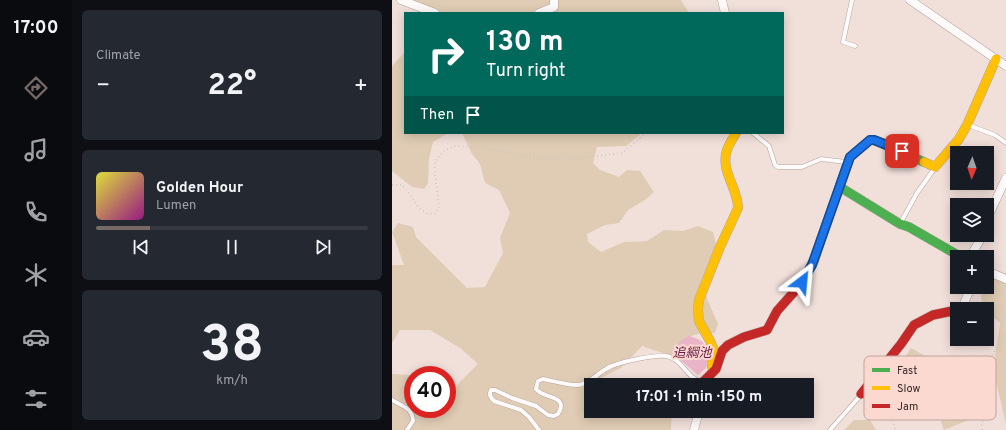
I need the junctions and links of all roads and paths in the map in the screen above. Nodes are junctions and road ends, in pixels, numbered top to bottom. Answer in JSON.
{"nodes":[{"id":1,"x":401,"y":0,"type":"edge"},
{"id":2,"x":554,"y":0,"type":"edge"},
{"id":3,"x":722,"y":0,"type":"edge"},
{"id":4,"x":852,"y":0,"type":"edge"},
{"id":5,"x":910,"y":0,"type":"edge"},
{"id":6,"x":432,"y":12,"type":"edge"},
{"id":7,"x":542,"y":12,"type":"edge"},
{"id":8,"x":725,"y":12,"type":"edge"},
{"id":9,"x":855,"y":46,"type":"dead end"},
{"id":10,"x":1006,"y":55,"type":"edge"},
{"id":11,"x":1001,"y":63,"type":"edge"},
{"id":12,"x":967,"y":125,"type":"junction"},
{"id":13,"x":645,"y":134,"type":"edge"},
{"id":14,"x":735,"y":134,"type":"edge"},
{"id":15,"x":754,"y":134,"type":"edge"},
{"id":16,"x":1006,"y":142,"type":"edge"},
{"id":17,"x":848,"y":162,"type":"junction"},
{"id":18,"x":935,"y":167,"type":"junction"},
{"id":19,"x":1006,"y":178,"type":"edge"},
{"id":20,"x":392,"y":185,"type":"edge"},
{"id":21,"x":840,"y":187,"type":"junction"},
{"id":22,"x":994,"y":204,"type":"edge"},
{"id":23,"x":900,"y":224,"type":"junction"},
{"id":24,"x":950,"y":251,"type":"edge"},
{"id":25,"x":994,"y":275,"type":"edge"},
{"id":26,"x":1006,"y":279,"type":"edge"},
{"id":27,"x":950,"y":311,"type":"edge"},
{"id":28,"x":994,"y":317,"type":"edge"},
{"id":29,"x":1006,"y":320,"type":"edge"},
{"id":30,"x":1006,"y":333,"type":"edge"},
{"id":31,"x":708,"y":339,"type":"junction"},
{"id":32,"x":723,"y":350,"type":"junction"},
{"id":33,"x":891,"y":356,"type":"edge"},
{"id":34,"x":991,"y":356,"type":"edge"},
{"id":35,"x":710,"y":374,"type":"junction"},
{"id":36,"x":593,"y":378,"type":"edge"},
{"id":37,"x":693,"y":378,"type":"edge"},
{"id":38,"x":708,"y":378,"type":"edge"},
{"id":39,"x":584,"y":383,"type":"edge"},
{"id":40,"x":864,"y":390,"type":"edge"},
{"id":41,"x":861,"y":394,"type":"junction"},
{"id":42,"x":864,"y":397,"type":"edge"},
{"id":43,"x":392,"y":400,"type":"edge"},
{"id":44,"x":697,"y":418,"type":"edge"},
{"id":45,"x":892,"y":420,"type":"edge"},
{"id":46,"x":983,"y":420,"type":"edge"},
{"id":47,"x":407,"y":430,"type":"edge"},
{"id":48,"x":539,"y":430,"type":"edge"},
{"id":49,"x":694,"y":430,"type":"edge"},
{"id":50,"x":830,"y":430,"type":"edge"},
{"id":51,"x":895,"y":430,"type":"edge"},
{"id":52,"x":982,"y":430,"type":"edge"}],
"edges":[{"from":1,"to":6,"type":"street"},
{"from":2,"to":7,"type":"street"},
{"from":3,"to":8,"type":"street"},
{"from":4,"to":9,"type":"lane"},
{"from":5,"to":11,"type":"street"},
{"from":10,"to":11,"type":"street"},
{"from":11,"to":12,"type":"street"},
{"from":12,"to":16,"type":"lane"},
{"from":12,"to":18,"type":"street"},
{"from":13,"to":20,"type":"path"},
{"from":14,"to":31,"type":"street"},
{"from":15,"to":17,"type":"lane"},
{"from":17,"to":18,"type":"street"},
{"from":17,"to":21,"type":"street"},
{"from":18,"to":23,"type":"lane"},
{"from":19,"to":22,"type":"street"},
{"from":21,"to":23,"type":"street"},
{"from":21,"to":32,"type":"street"},
{"from":23,"to":24,"type":"street"},
{"from":25,"to":26,"type":"street"},
{"from":27,"to":33,"type":"street"},
{"from":28,"to":29,"type":"path"},
{"from":30,"to":34,"type":"path"},
{"from":31,"to":32,"type":"lane"},
{"from":31,"to":35,"type":"street"},
{"from":32,"to":35,"type":"street"},
{"from":35,"to":38,"type":"street"},
{"from":36,"to":37,"type":"lane"},
{"from":39,"to":48,"type":"lane"},
{"from":40,"to":41,"type":"street"},
{"from":41,"to":42,"type":"path"},
{"from":41,"to":50,"type":"lane"},
{"from":43,"to":47,"type":"lane"},
{"from":44,"to":49,"type":"street"},
{"from":45,"to":51,"type":"path"},
{"from":46,"to":52,"type":"path"}]}
